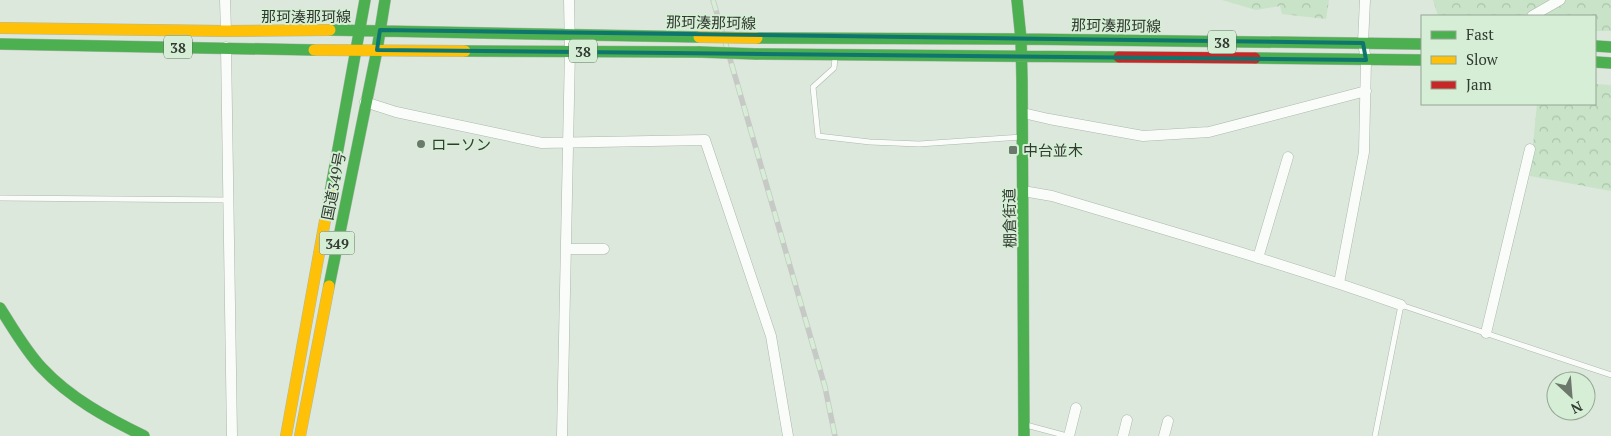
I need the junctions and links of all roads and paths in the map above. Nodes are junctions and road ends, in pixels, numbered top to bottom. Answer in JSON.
{"nodes":[{"id":1,"x":225,"y":0,"type":"edge"},
{"id":2,"x":365,"y":0,"type":"edge"},
{"id":3,"x":385,"y":0,"type":"edge"},
{"id":4,"x":569,"y":0,"type":"edge"},
{"id":5,"x":1017,"y":0,"type":"edge"},
{"id":6,"x":1365,"y":0,"type":"edge"},
{"id":7,"x":1560,"y":0,"type":"edge"},
{"id":8,"x":1534,"y":15,"type":"edge"},
{"id":9,"x":0,"y":28,"type":"edge"},
{"id":10,"x":380,"y":30,"type":"junction"},
{"id":11,"x":226,"y":31,"type":"junction"},
{"id":12,"x":359,"y":31,"type":"junction"},
{"id":13,"x":569,"y":35,"type":"junction"},
{"id":14,"x":1021,"y":39,"type":"junction"},
{"id":15,"x":1363,"y":43,"type":"junction"},
{"id":16,"x":0,"y":44,"type":"edge"},
{"id":17,"x":1421,"y":44,"type":"edge"},
{"id":18,"x":1596,"y":46,"type":"edge"},
{"id":19,"x":226,"y":47,"type":"junction"},
{"id":20,"x":1611,"y":47,"type":"edge"},
{"id":21,"x":355,"y":50,"type":"junction"},
{"id":22,"x":377,"y":50,"type":"junction"},
{"id":23,"x":570,"y":50,"type":"junction"},
{"id":24,"x":835,"y":55,"type":"junction"},
{"id":25,"x":1022,"y":57,"type":"junction"},
{"id":26,"x":1366,"y":60,"type":"junction"},
{"id":27,"x":1421,"y":60,"type":"edge"},
{"id":28,"x":1596,"y":62,"type":"edge"},
{"id":29,"x":1611,"y":63,"type":"edge"},
{"id":30,"x":1366,"y":91,"type":"junction"},
{"id":31,"x":365,"y":102,"type":"junction"},
{"id":32,"x":1023,"y":112,"type":"junction"},
{"id":33,"x":1023,"y":137,"type":"junction"},
{"id":34,"x":568,"y":143,"type":"junction"},
{"id":35,"x":1530,"y":149,"type":"dead end"},
{"id":36,"x":1288,"y":157,"type":"dead end"},
{"id":37,"x":1023,"y":191,"type":"junction"},
{"id":38,"x":0,"y":198,"type":"edge"},
{"id":39,"x":230,"y":200,"type":"junction"},
{"id":40,"x":604,"y":248,"type":"dead end"},
{"id":41,"x":566,"y":250,"type":"junction"},
{"id":42,"x":1258,"y":258,"type":"junction"},
{"id":43,"x":1339,"y":283,"type":"junction"},
{"id":44,"x":1400,"y":305,"type":"junction"},
{"id":45,"x":0,"y":308,"type":"edge"},
{"id":46,"x":1486,"y":333,"type":"junction"},
{"id":47,"x":1611,"y":375,"type":"edge"},
{"id":48,"x":1076,"y":408,"type":"dead end"},
{"id":49,"x":1127,"y":420,"type":"dead end"},
{"id":50,"x":1168,"y":421,"type":"dead end"},
{"id":51,"x":1024,"y":430,"type":"edge"},
{"id":52,"x":144,"y":436,"type":"edge"},
{"id":53,"x":232,"y":436,"type":"edge"},
{"id":54,"x":286,"y":436,"type":"edge"},
{"id":55,"x":300,"y":436,"type":"edge"},
{"id":56,"x":562,"y":436,"type":"edge"},
{"id":57,"x":788,"y":436,"type":"edge"},
{"id":58,"x":1068,"y":436,"type":"edge"},
{"id":59,"x":1123,"y":436,"type":"edge"},
{"id":60,"x":1164,"y":436,"type":"edge"},
{"id":61,"x":1375,"y":436,"type":"edge"}],
"edges":[{"from":1,"to":11,"type":"street"},
{"from":2,"to":12,"type":"main road","name":"国道349号","number":"349"},
{"from":3,"to":10,"type":"main road","name":"国道349号","number":"349"},
{"from":4,"to":13,"type":"street"},
{"from":5,"to":14,"type":"main road","name":"棚倉街道"},
{"from":6,"to":15,"type":"street"},
{"from":7,"to":8,"type":"street"},
{"from":9,"to":11,"type":"main road","name":"那珂湊那珂線","number":"38"},
{"from":10,"to":12,"type":"main road","name":"那珂湊那珂線","number":"38"},
{"from":10,"to":13,"type":"main road","name":"那珂湊那珂線","number":"38"},
{"from":10,"to":22,"type":"main road","name":"国道349号","number":"349"},
{"from":11,"to":12,"type":"main road","name":"那珂湊那珂線","number":"38"},
{"from":12,"to":21,"type":"main road","name":"国道349号","number":"349"},
{"from":13,"to":14,"type":"main road","name":"那珂湊那珂線","number":"38","bridge":true},
{"from":13,"to":23,"type":"street"},
{"from":14,"to":15,"type":"main road","name":"那珂湊那珂線","number":"38"},
{"from":14,"to":25,"type":"main road","name":"棚倉街道"},
{"from":15,"to":17,"type":"main road","name":"那珂湊那珂線","number":"38"},
{"from":15,"to":26,"type":"street"},
{"from":16,"to":19,"type":"main road","name":"那珂湊那珂線","number":"38"},
{"from":18,"to":20,"type":"main road"},
{"from":19,"to":21,"type":"main road","name":"那珂湊那珂線","number":"38"},
{"from":19,"to":39,"type":"street"},
{"from":21,"to":22,"type":"main road","name":"那珂湊那珂線","number":"38"},
{"from":21,"to":54,"type":"main road","name":"国道349号","number":"349"},
{"from":22,"to":23,"type":"main road","name":"那珂湊那珂線","number":"38"},
{"from":22,"to":31,"type":"main road","name":"国道349号","number":"349"},
{"from":23,"to":24,"type":"main road","name":"那珂湊那珂線","number":"38","bridge":true},
{"from":23,"to":34,"type":"street"},
{"from":24,"to":25,"type":"main road","name":"那珂湊那珂線","number":"38"},
{"from":24,"to":33,"type":"lane"},
{"from":25,"to":26,"type":"main road","name":"那珂湊那珂線","number":"38"},
{"from":25,"to":32,"type":"main road","name":"棚倉街道"},
{"from":26,"to":27,"type":"main road","name":"那珂湊那珂線","number":"38"},
{"from":26,"to":30,"type":"street"},
{"from":28,"to":29,"type":"main road"},
{"from":30,"to":32,"type":"street"},
{"from":30,"to":43,"type":"street"},
{"from":31,"to":34,"type":"street"},
{"from":31,"to":55,"type":"main road","name":"国道349号","number":"349"},
{"from":32,"to":33,"type":"main road","name":"棚倉街道"},
{"from":33,"to":37,"type":"main road","name":"棚倉街道"},
{"from":34,"to":41,"type":"street"},
{"from":34,"to":57,"type":"street"},
{"from":35,"to":46,"type":"street"},
{"from":36,"to":42,"type":"street"},
{"from":37,"to":42,"type":"street"},
{"from":37,"to":51,"type":"main road","name":"棚倉街道"},
{"from":38,"to":39,"type":"lane"},
{"from":39,"to":53,"type":"street"},
{"from":40,"to":41,"type":"street"},
{"from":41,"to":56,"type":"street"},
{"from":42,"to":43,"type":"street"},
{"from":43,"to":44,"type":"street"},
{"from":44,"to":46,"type":"lane"},
{"from":44,"to":61,"type":"lane"},
{"from":45,"to":52,"type":"main road"},
{"from":46,"to":47,"type":"lane"},
{"from":48,"to":58,"type":"street"},
{"from":49,"to":59,"type":"street"},
{"from":50,"to":60,"type":"street"},
{"from":51,"to":58,"type":"lane"}]}
